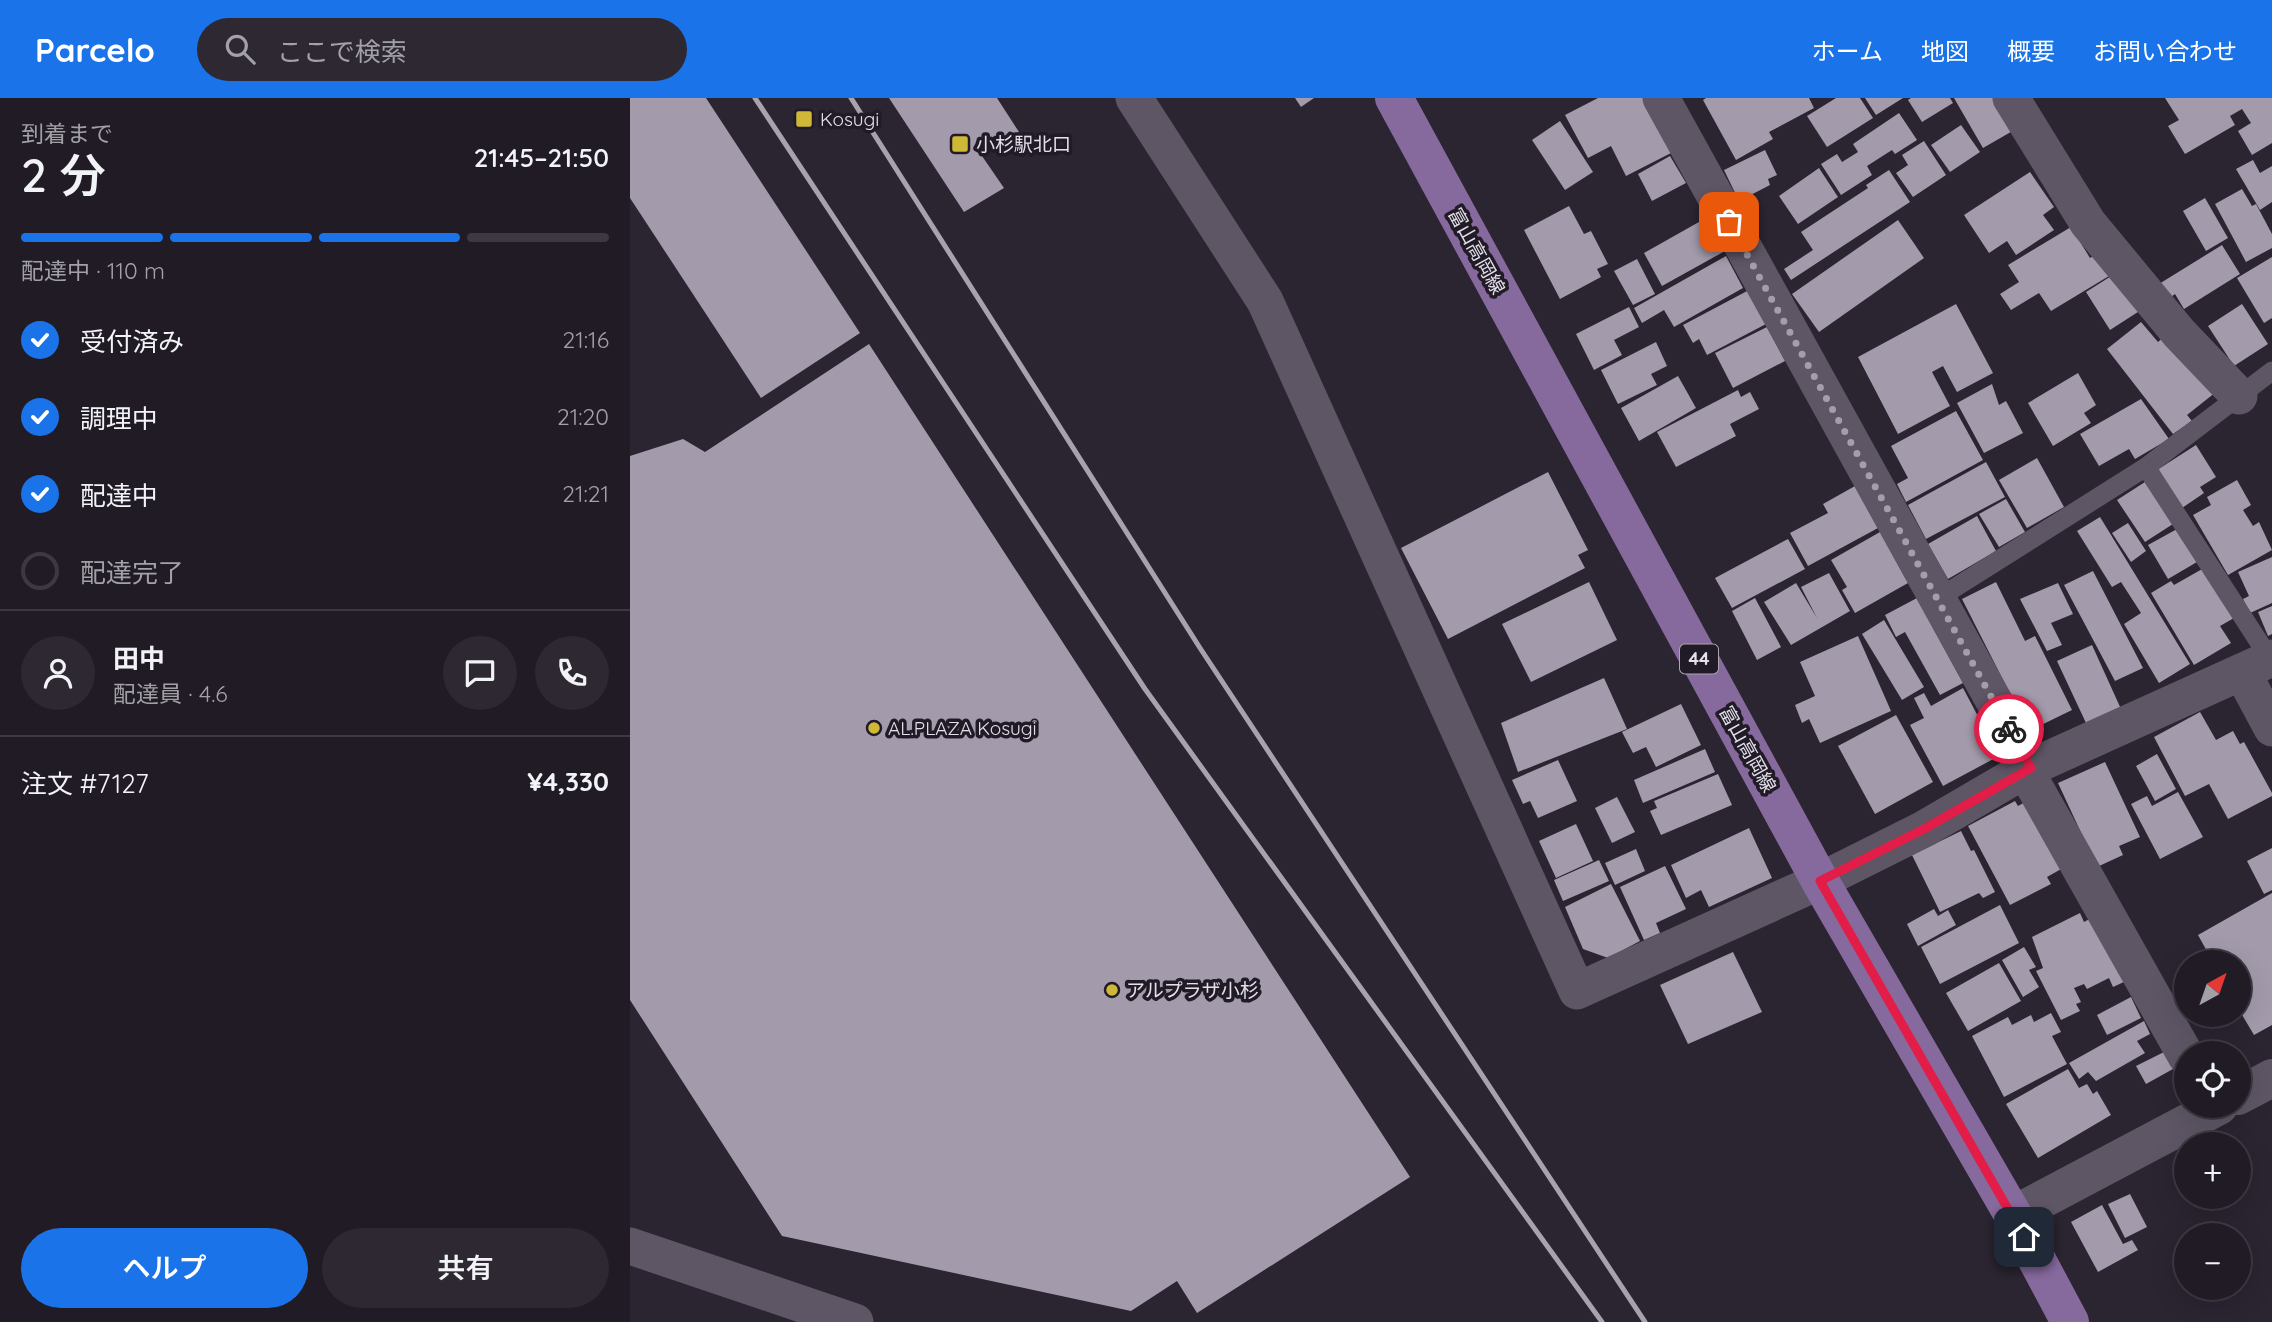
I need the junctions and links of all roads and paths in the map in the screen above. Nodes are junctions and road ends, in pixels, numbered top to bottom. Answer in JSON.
{"nodes":[{"id":1,"x":1134,"y":98,"type":"edge"},
{"id":2,"x":1394,"y":98,"type":"edge"},
{"id":3,"x":2011,"y":98,"type":"edge"},
{"id":4,"x":1666,"y":100,"type":"edge"},
{"id":5,"x":2272,"y":371,"type":"edge"},
{"id":6,"x":2239,"y":396,"type":"junction"},
{"id":7,"x":2146,"y":467,"type":"junction"},
{"id":8,"x":1937,"y":600,"type":"junction"},
{"id":9,"x":2261,"y":663,"type":"edge"},
{"id":10,"x":2272,"y":728,"type":"edge"},
{"id":11,"x":2028,"y":769,"type":"junction"},
{"id":12,"x":1820,"y":881,"type":"junction"},
{"id":13,"x":2178,"y":1041,"type":"edge"},
{"id":14,"x":2272,"y":1078,"type":"edge"},
{"id":15,"x":2251,"y":1089,"type":"edge"},
{"id":16,"x":2196,"y":1118,"type":"edge"},
{"id":17,"x":2013,"y":1216,"type":"junction"},
{"id":18,"x":630,"y":1246,"type":"edge"},
{"id":19,"x":855,"y":1322,"type":"edge"},
{"id":20,"x":2070,"y":1322,"type":"edge"}],
"edges":[{"from":1,"to":12,"type":"street"},
{"from":2,"to":12,"type":"main road","name":"富山高岡線","number":"44"},
{"from":3,"to":6,"type":"street"},
{"from":4,"to":8,"type":"street"},
{"from":5,"to":6,"type":"lane"},
{"from":6,"to":7,"type":"lane"},
{"from":7,"to":8,"type":"lane"},
{"from":7,"to":9,"type":"lane"},
{"from":8,"to":11,"type":"street"},
{"from":9,"to":10,"type":"street"},
{"from":9,"to":11,"type":"street"},
{"from":11,"to":12,"type":"street"},
{"from":11,"to":13,"type":"street"},
{"from":12,"to":17,"type":"main road","name":"富山高岡線","number":"44"},
{"from":14,"to":15,"type":"street"},
{"from":16,"to":17,"type":"street"},
{"from":17,"to":20,"type":"main road","name":"富山高岡線","number":"44"},
{"from":18,"to":19,"type":"street"}]}
